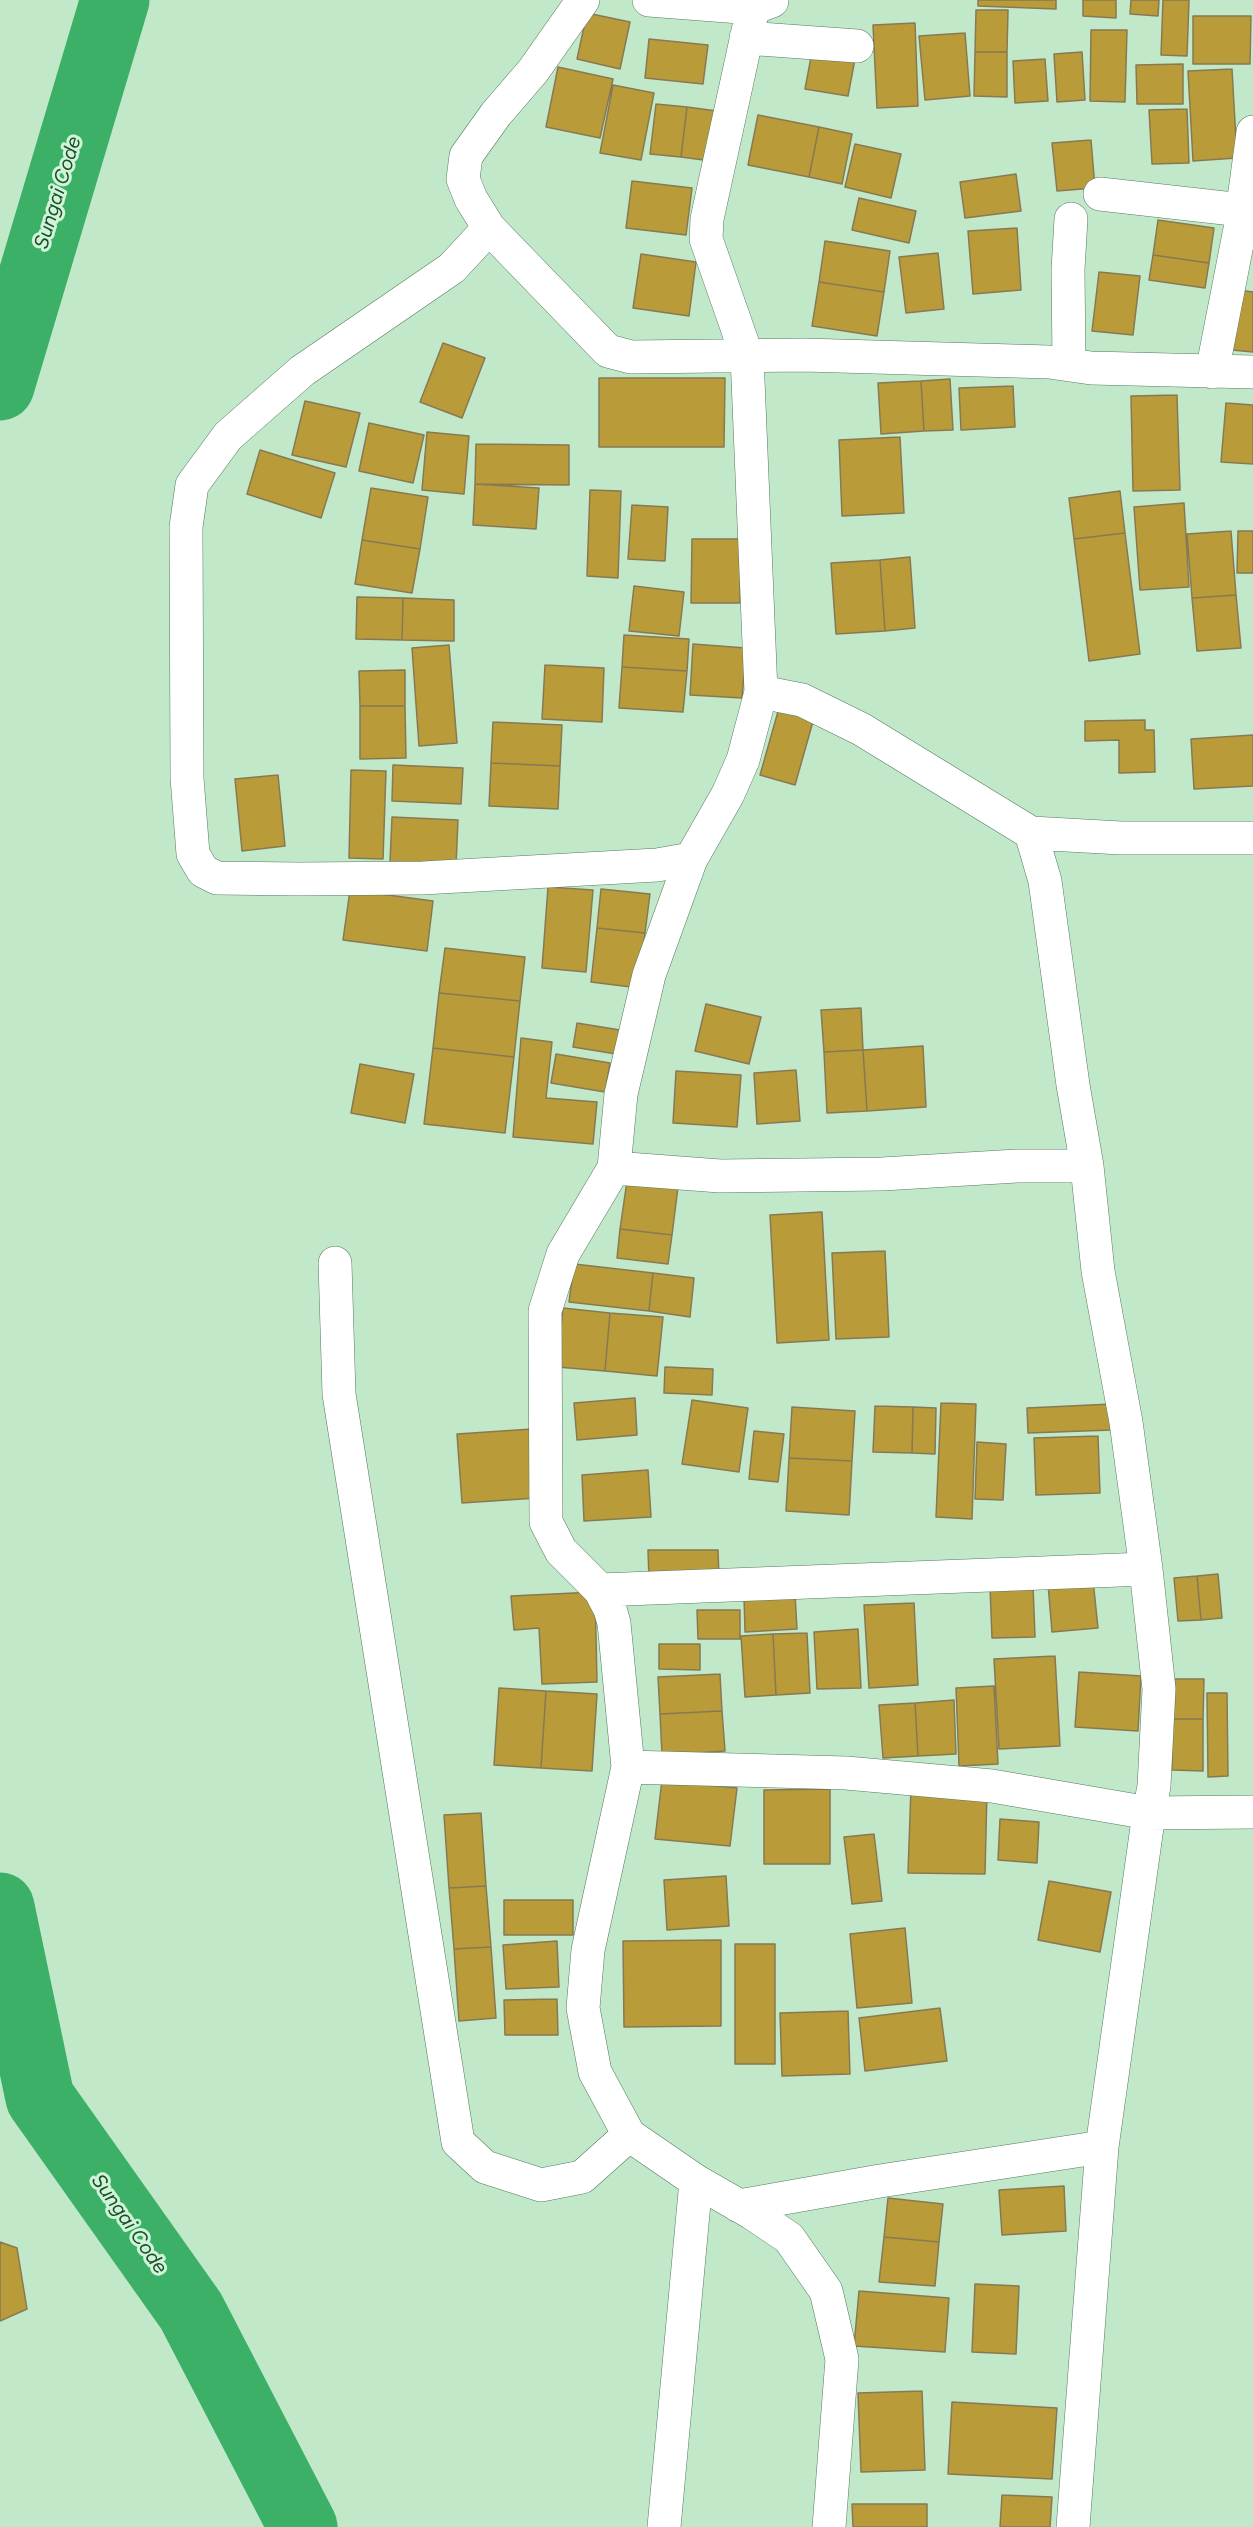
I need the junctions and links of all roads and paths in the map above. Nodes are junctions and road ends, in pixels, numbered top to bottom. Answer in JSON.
{"nodes":[{"id":1,"x":583,"y":0,"type":"edge"},
{"id":2,"x":649,"y":0,"type":"edge"},
{"id":3,"x":758,"y":16,"type":"edge"},
{"id":4,"x":857,"y":46,"type":"dead end"},
{"id":5,"x":1253,"y":132,"type":"edge"},
{"id":6,"x":1100,"y":194,"type":"dead end"},
{"id":7,"x":1242,"y":210,"type":"junction"},
{"id":8,"x":1071,"y":219,"type":"dead end"},
{"id":9,"x":489,"y":228,"type":"junction"},
{"id":10,"x":747,"y":356,"type":"junction"},
{"id":11,"x":1069,"y":364,"type":"junction"},
{"id":12,"x":1212,"y":372,"type":"junction"},
{"id":13,"x":1253,"y":372,"type":"edge"},
{"id":14,"x":761,"y":692,"type":"junction"},
{"id":15,"x":1031,"y":833,"type":"junction"},
{"id":16,"x":1253,"y":838,"type":"edge"},
{"id":17,"x":691,"y":859,"type":"junction"},
{"id":18,"x":1087,"y":1166,"type":"junction"},
{"id":19,"x":614,"y":1168,"type":"junction"},
{"id":20,"x":335,"y":1263,"type":"dead end"},
{"id":21,"x":1146,"y":1569,"type":"junction"},
{"id":22,"x":600,"y":1590,"type":"junction"},
{"id":23,"x":628,"y":1767,"type":"junction"},
{"id":24,"x":1253,"y":1812,"type":"edge"},
{"id":25,"x":1149,"y":1813,"type":"junction"},
{"id":26,"x":629,"y":2135,"type":"junction"},
{"id":27,"x":1102,"y":2147,"type":"junction"},
{"id":28,"x":696,"y":2181,"type":"junction"},
{"id":29,"x":739,"y":2206,"type":"junction"},
{"id":30,"x":664,"y":2527,"type":"edge"},
{"id":31,"x":829,"y":2527,"type":"edge"},
{"id":32,"x":1073,"y":2527,"type":"edge"}],
"edges":[{"from":1,"to":9,"type":"street"},
{"from":2,"to":3,"type":"street"},
{"from":3,"to":4,"type":"street"},
{"from":3,"to":10,"type":"street"},
{"from":5,"to":7,"type":"street"},
{"from":6,"to":7,"type":"street"},
{"from":7,"to":12,"type":"street"},
{"from":8,"to":11,"type":"street"},
{"from":9,"to":10,"type":"street"},
{"from":9,"to":17,"type":"street"},
{"from":10,"to":11,"type":"street"},
{"from":10,"to":14,"type":"street"},
{"from":11,"to":12,"type":"street"},
{"from":12,"to":13,"type":"street"},
{"from":14,"to":15,"type":"street"},
{"from":14,"to":17,"type":"street"},
{"from":15,"to":16,"type":"street"},
{"from":15,"to":18,"type":"street"},
{"from":17,"to":19,"type":"street"},
{"from":18,"to":19,"type":"street"},
{"from":18,"to":21,"type":"street"},
{"from":19,"to":22,"type":"street"},
{"from":20,"to":26,"type":"street"},
{"from":21,"to":22,"type":"street"},
{"from":21,"to":25,"type":"street"},
{"from":22,"to":23,"type":"street"},
{"from":23,"to":25,"type":"street"},
{"from":23,"to":26,"type":"street"},
{"from":24,"to":25,"type":"street"},
{"from":25,"to":27,"type":"street"},
{"from":26,"to":28,"type":"street"},
{"from":27,"to":29,"type":"street"},
{"from":27,"to":32,"type":"street"},
{"from":28,"to":29,"type":"street"},
{"from":28,"to":30,"type":"street"},
{"from":29,"to":31,"type":"street"}]}
